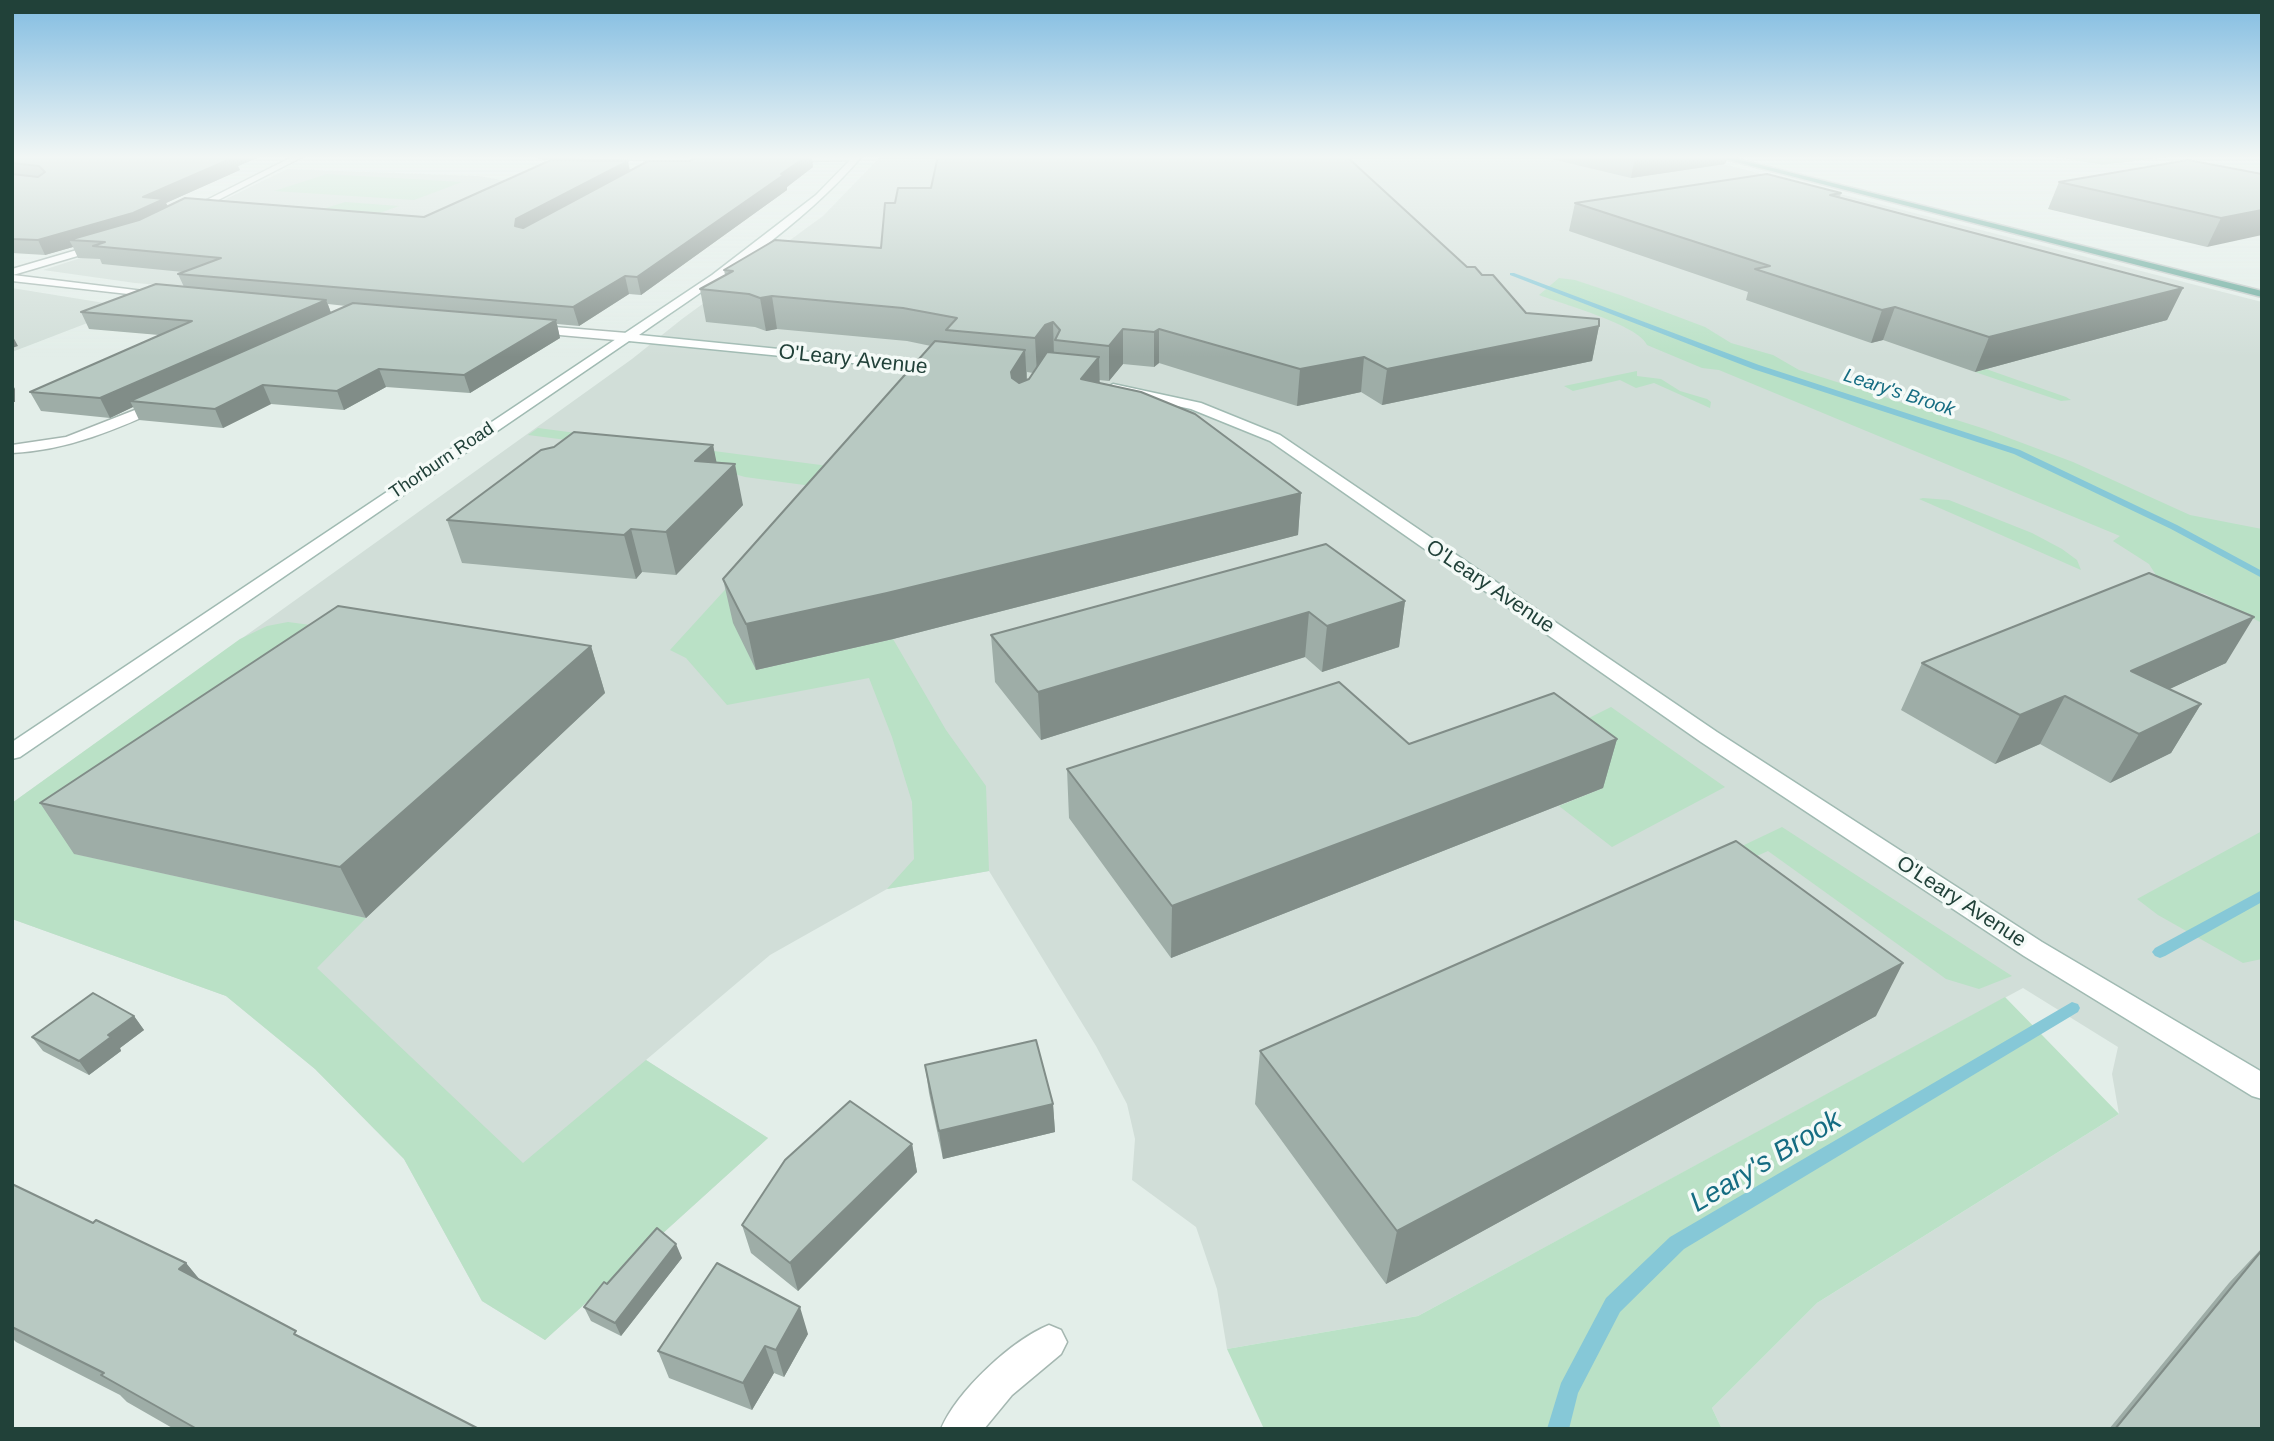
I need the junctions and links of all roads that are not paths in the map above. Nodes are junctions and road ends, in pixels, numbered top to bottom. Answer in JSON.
{"nodes":[{"id":1,"x":786,"y":223,"type":"edge"},
{"id":2,"x":1983,"y":223,"type":"edge"},
{"id":3,"x":110,"y":243,"type":"edge"},
{"id":4,"x":12,"y":272,"type":"edge"},
{"id":5,"x":12,"y":278,"type":"edge"},
{"id":6,"x":2262,"y":294,"type":"edge"},
{"id":7,"x":167,"y":297,"type":"edge"},
{"id":8,"x":519,"y":328,"type":"edge"},
{"id":9,"x":627,"y":337,"type":"junction"},
{"id":10,"x":957,"y":371,"type":"edge"},
{"id":11,"x":1098,"y":386,"type":"edge"},
{"id":12,"x":180,"y":395,"type":"edge"},
{"id":13,"x":12,"y":449,"type":"edge"},
{"id":14,"x":12,"y":752,"type":"edge"},
{"id":15,"x":2262,"y":1087,"type":"edge"},
{"id":16,"x":1049,"y":1342,"type":"dead end"},
{"id":17,"x":960,"y":1429,"type":"edge"}],
"edges":[{"from":1,"to":9,"type":"street","name":"Thorburn Road"},
{"from":2,"to":6,"type":"main road"},
{"from":3,"to":4,"type":"street"},
{"from":5,"to":7,"type":"street"},
{"from":8,"to":9,"type":"street","name":"O'Leary Avenue"},
{"from":9,"to":10,"type":"street","name":"O'Leary Avenue"},
{"from":9,"to":14,"type":"street","name":"Thorburn Road"},
{"from":11,"to":15,"type":"street","name":"O'Leary Avenue"},
{"from":12,"to":13,"type":"street"},
{"from":16,"to":17,"type":"street"}]}
